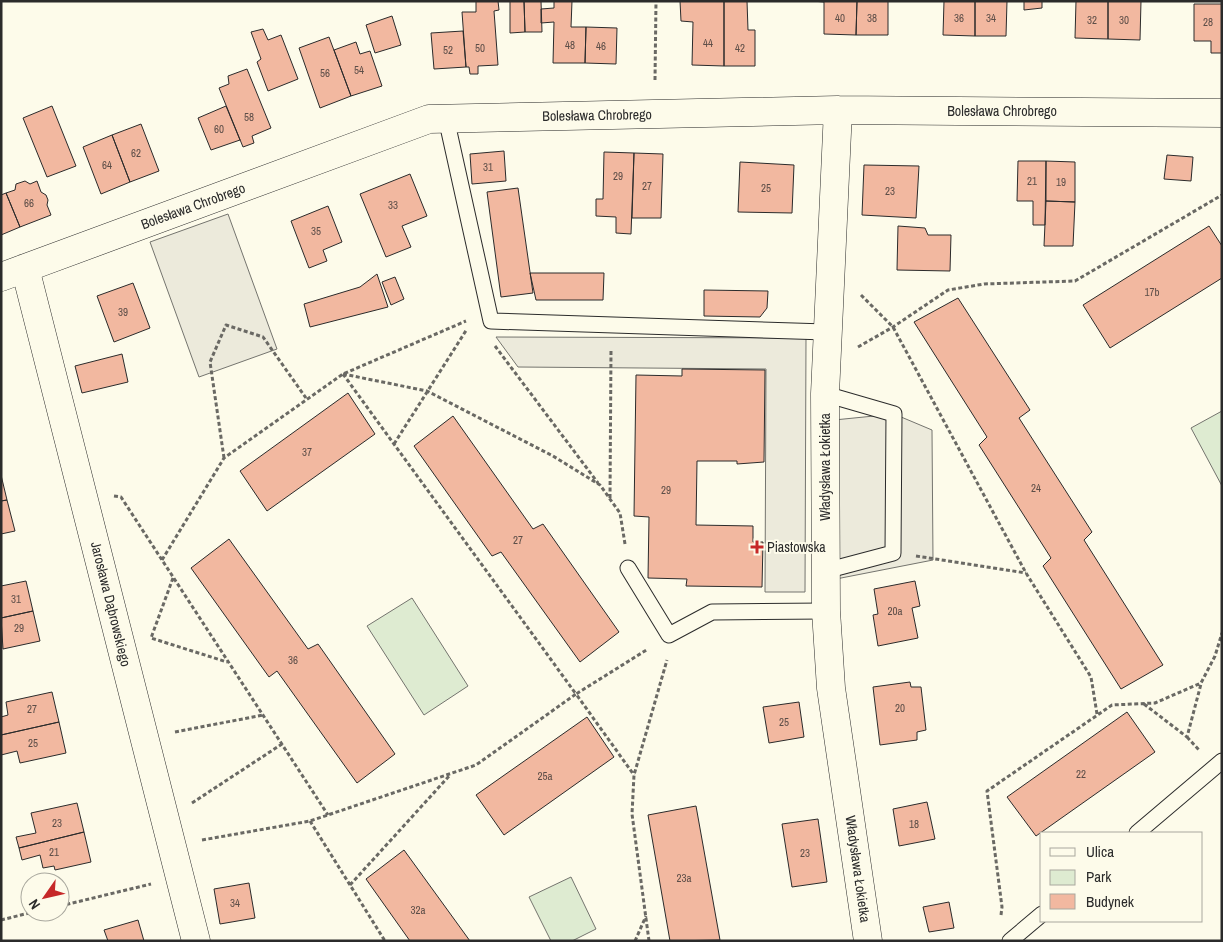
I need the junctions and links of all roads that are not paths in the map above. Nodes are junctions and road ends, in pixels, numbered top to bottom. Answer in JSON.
{"nodes":[{"id":1,"x":838,"y":110,"type":"junction"},
{"id":2,"x":1222,"y":113,"type":"edge"},
{"id":3,"x":446,"y":118,"type":"junction"},
{"id":4,"x":13,"y":273,"type":"edge"},
{"id":5,"x":826,"y":332,"type":"junction"},
{"id":6,"x":825,"y":394,"type":"junction"},
{"id":7,"x":628,"y":568,"type":"road end"},
{"id":8,"x":825,"y":571,"type":"junction"},
{"id":9,"x":826,"y":611,"type":"junction"},
{"id":10,"x":1222,"y":761,"type":"edge"},
{"id":11,"x":1138,"y":832,"type":"edge"},
{"id":12,"x":1040,"y":916,"type":"edge"},
{"id":13,"x":196,"y":941,"type":"edge"},
{"id":14,"x":868,"y":941,"type":"edge"},
{"id":15,"x":1010,"y":941,"type":"edge"}],
"edges":[{"from":1,"to":2,"type":"street","name":"Bolesława Chrobrego"},
{"from":1,"to":3,"type":"street","name":"Bolesława Chrobrego"},
{"from":1,"to":5,"type":"street","name":"Władysława Łokietka"},
{"from":3,"to":4,"type":"street","name":"Bolesława Chrobrego"},
{"from":3,"to":5,"type":"lane"},
{"from":4,"to":13,"type":"street","name":"Jarosława Dąbrowskiego"},
{"from":5,"to":6,"type":"street","name":"Władysława Łokietka"},
{"from":6,"to":8,"type":"street","name":"Władysława Łokietka"},
{"from":6,"to":8,"type":"lane"},
{"from":7,"to":9,"type":"lane"},
{"from":8,"to":9,"type":"street","name":"Władysława Łokietka"},
{"from":9,"to":14,"type":"street","name":"Władysława Łokietka"},
{"from":10,"to":11,"type":"lane"},
{"from":12,"to":15,"type":"lane"}]}
